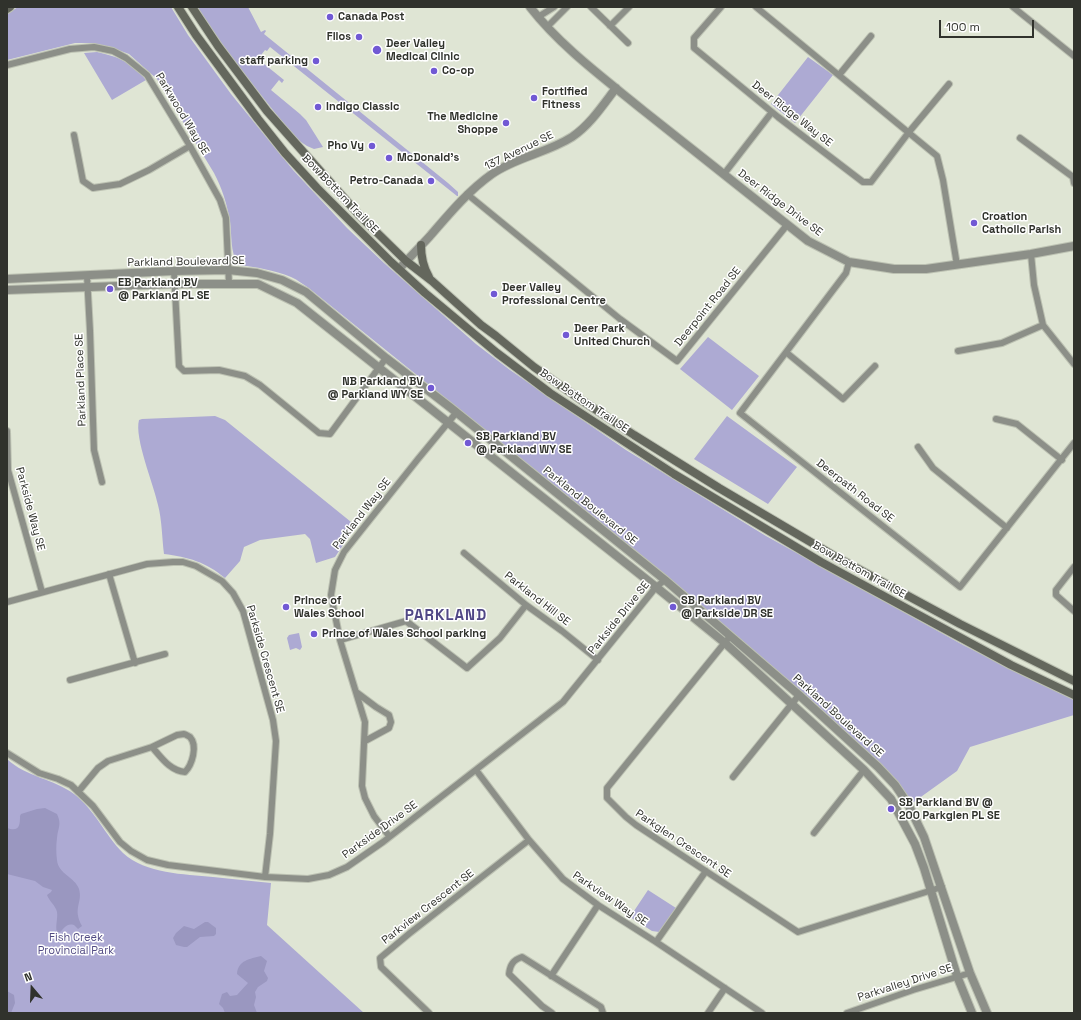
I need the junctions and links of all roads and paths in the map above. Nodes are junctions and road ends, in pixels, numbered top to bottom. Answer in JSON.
{"nodes":[{"id":1,"x":10,"y":7,"type":"edge"},
{"id":2,"x":178,"y":7,"type":"edge"},
{"id":3,"x":192,"y":7,"type":"edge"},
{"id":4,"x":530,"y":7,"type":"edge"},
{"id":5,"x":554,"y":7,"type":"edge"},
{"id":6,"x":567,"y":7,"type":"edge"},
{"id":7,"x":590,"y":7,"type":"edge"},
{"id":8,"x":629,"y":7,"type":"edge"},
{"id":9,"x":721,"y":7,"type":"edge"},
{"id":10,"x":756,"y":7,"type":"edge"},
{"id":11,"x":1013,"y":7,"type":"edge"},
{"id":12,"x":7,"y":9,"type":"edge"},
{"id":13,"x":538,"y":17,"type":"junction"},
{"id":14,"x":610,"y":26,"type":"junction"},
{"id":15,"x":548,"y":27,"type":"junction"},
{"id":16,"x":871,"y":36,"type":"dead end"},
{"id":17,"x":628,"y":43,"type":"dead end"},
{"id":18,"x":1074,"y":56,"type":"edge"},
{"id":19,"x":7,"y":64,"type":"edge"},
{"id":20,"x":839,"y":76,"type":"junction"},
{"id":21,"x":949,"y":84,"type":"dead end"},
{"id":22,"x":616,"y":88,"type":"junction"},
{"id":23,"x":772,"y":112,"type":"junction"},
{"id":24,"x":909,"y":132,"type":"junction"},
{"id":25,"x":74,"y":135,"type":"dead end"},
{"id":26,"x":1020,"y":138,"type":"dead end"},
{"id":27,"x":190,"y":146,"type":"junction"},
{"id":28,"x":724,"y":174,"type":"junction"},
{"id":29,"x":1074,"y":183,"type":"edge"},
{"id":30,"x":467,"y":194,"type":"junction"},
{"id":31,"x":787,"y":225,"type":"junction"},
{"id":32,"x":421,"y":245,"type":"junction"},
{"id":33,"x":1074,"y":246,"type":"edge"},
{"id":34,"x":1031,"y":254,"type":"junction"},
{"id":35,"x":406,"y":260,"type":"junction"},
{"id":36,"x":849,"y":262,"type":"junction"},
{"id":37,"x":957,"y":265,"type":"junction"},
{"id":38,"x":399,"y":269,"type":"junction"},
{"id":39,"x":228,"y":270,"type":"junction"},
{"id":40,"x":174,"y":271,"type":"junction"},
{"id":41,"x":86,"y":276,"type":"junction"},
{"id":42,"x":7,"y":279,"type":"edge"},
{"id":43,"x":432,"y":281,"type":"junction"},
{"id":44,"x":174,"y":284,"type":"junction"},
{"id":45,"x":229,"y":284,"type":"junction"},
{"id":46,"x":87,"y":287,"type":"junction"},
{"id":47,"x":7,"y":290,"type":"edge"},
{"id":48,"x":1043,"y":325,"type":"junction"},
{"id":49,"x":958,"y":351,"type":"dead end"},
{"id":50,"x":787,"y":353,"type":"junction"},
{"id":51,"x":386,"y":358,"type":"junction"},
{"id":52,"x":1074,"y":364,"type":"edge"},
{"id":53,"x":876,"y":366,"type":"dead end"},
{"id":54,"x":379,"y":367,"type":"junction"},
{"id":55,"x":456,"y":413,"type":"junction"},
{"id":56,"x":996,"y":419,"type":"dead end"},
{"id":57,"x":448,"y":422,"type":"junction"},
{"id":58,"x":7,"y":430,"type":"edge"},
{"id":59,"x":1074,"y":443,"type":"edge"},
{"id":60,"x":918,"y":447,"type":"dead end"},
{"id":61,"x":1062,"y":460,"type":"junction"},
{"id":62,"x":102,"y":482,"type":"dead end"},
{"id":63,"x":1007,"y":528,"type":"junction"},
{"id":64,"x":464,"y":553,"type":"dead end"},
{"id":65,"x":1074,"y":567,"type":"edge"},
{"id":66,"x":109,"y":574,"type":"junction"},
{"id":67,"x":665,"y":580,"type":"junction"},
{"id":68,"x":656,"y":587,"type":"junction"},
{"id":69,"x":42,"y":592,"type":"junction"},
{"id":70,"x":7,"y":602,"type":"edge"},
{"id":71,"x":526,"y":604,"type":"junction"},
{"id":72,"x":1074,"y":611,"type":"edge"},
{"id":73,"x":730,"y":636,"type":"junction"},
{"id":74,"x":340,"y":640,"type":"junction"},
{"id":75,"x":724,"y":643,"type":"junction"},
{"id":76,"x":165,"y":654,"type":"dead end"},
{"id":77,"x":598,"y":660,"type":"junction"},
{"id":78,"x":135,"y":663,"type":"junction"},
{"id":79,"x":70,"y":680,"type":"dead end"},
{"id":80,"x":1074,"y":681,"type":"edge"},
{"id":81,"x":356,"y":692,"type":"junction"},
{"id":82,"x":1074,"y":695,"type":"edge"},
{"id":83,"x":799,"y":696,"type":"junction"},
{"id":84,"x":792,"y":704,"type":"junction"},
{"id":85,"x":365,"y":741,"type":"junction"},
{"id":86,"x":152,"y":747,"type":"junction"},
{"id":87,"x":7,"y":753,"type":"edge"},
{"id":88,"x":476,"y":770,"type":"junction"},
{"id":89,"x":864,"y":770,"type":"junction"},
{"id":90,"x":733,"y":777,"type":"dead end"},
{"id":91,"x":78,"y":792,"type":"junction"},
{"id":92,"x":814,"y":833,"type":"dead end"},
{"id":93,"x":389,"y":836,"type":"junction"},
{"id":94,"x":529,"y":840,"type":"junction"},
{"id":95,"x":706,"y":872,"type":"junction"},
{"id":96,"x":265,"y":877,"type":"junction"},
{"id":97,"x":942,"y":887,"type":"junction"},
{"id":98,"x":931,"y":891,"type":"junction"},
{"id":99,"x":598,"y":905,"type":"junction"},
{"id":100,"x":656,"y":942,"type":"junction"},
{"id":101,"x":970,"y":973,"type":"junction"},
{"id":102,"x":551,"y":976,"type":"junction"},
{"id":103,"x":957,"y":976,"type":"junction"},
{"id":104,"x":725,"y":988,"type":"junction"},
{"id":105,"x":429,"y":1013,"type":"edge"},
{"id":106,"x":552,"y":1013,"type":"edge"},
{"id":107,"x":603,"y":1013,"type":"edge"},
{"id":108,"x":708,"y":1013,"type":"edge"},
{"id":109,"x":762,"y":1013,"type":"edge"},
{"id":110,"x":847,"y":1013,"type":"edge"},
{"id":111,"x":972,"y":1013,"type":"edge"},
{"id":112,"x":987,"y":1013,"type":"edge"}],
"edges":[{"from":1,"to":12,"type":"main road"},
{"from":2,"to":38,"type":"main road","name":"Bow Bottom Trail SE"},
{"from":3,"to":35,"type":"main road","name":"Bow Bottom Trail SE"},
{"from":4,"to":13,"type":"street","name":"Deer Ridge Drive SE"},
{"from":5,"to":13,"type":"street"},
{"from":6,"to":15,"type":"street"},
{"from":7,"to":14,"type":"street"},
{"from":8,"to":14,"type":"street"},
{"from":9,"to":23,"type":"street","name":"Deer Ridge Way SE"},
{"from":10,"to":20,"type":"street"},
{"from":11,"to":18,"type":"street"},
{"from":13,"to":15,"type":"street","name":"Deer Ridge Drive SE"},
{"from":14,"to":17,"type":"street"},
{"from":15,"to":22,"type":"street","name":"Deer Ridge Drive SE"},
{"from":16,"to":20,"type":"street"},
{"from":19,"to":27,"type":"street","name":"Parkwood Way SE"},
{"from":20,"to":24,"type":"street"},
{"from":21,"to":24,"type":"street"},
{"from":22,"to":28,"type":"street","name":"Deer Ridge Drive SE"},
{"from":22,"to":30,"type":"street","name":"137 Avenue SE"},
{"from":23,"to":24,"type":"street","name":"Deer Ridge Way SE"},
{"from":23,"to":28,"type":"street"},
{"from":24,"to":37,"type":"street"},
{"from":25,"to":27,"type":"street"},
{"from":26,"to":29,"type":"street"},
{"from":27,"to":39,"type":"street","name":"Parkwood Way SE"},
{"from":28,"to":31,"type":"street","name":"Deer Ridge Drive SE"},
{"from":30,"to":31,"type":"street","name":"Deerpoint Road SE"},
{"from":30,"to":32,"type":"street","name":"137 Avenue SE"},
{"from":31,"to":36,"type":"street","name":"Deer Ridge Drive SE"},
{"from":32,"to":35,"type":"street","name":"137 Avenue SE"},
{"from":32,"to":43,"type":"main road"},
{"from":33,"to":34,"type":"street","name":"Deer Ridge Drive SE"},
{"from":34,"to":37,"type":"street","name":"Deer Ridge Drive SE"},
{"from":34,"to":48,"type":"street"},
{"from":35,"to":38,"type":"street","name":"137 Avenue SE"},
{"from":35,"to":43,"type":"main road","name":"Bow Bottom Trail SE"},
{"from":36,"to":37,"type":"street","name":"Deer Ridge Drive SE"},
{"from":36,"to":50,"type":"street","name":"Deerpath Road SE"},
{"from":38,"to":82,"type":"main road","name":"Bow Bottom Trail SE"},
{"from":39,"to":40,"type":"street","name":"Parkland Boulevard SE"},
{"from":39,"to":45,"type":"street","name":"Parkwood Way SE"},
{"from":39,"to":51,"type":"street","name":"Parkland Boulevard SE"},
{"from":40,"to":41,"type":"street","name":"Parkland Boulevard SE"},
{"from":40,"to":44,"type":"street"},
{"from":41,"to":42,"type":"street","name":"Parkland Boulevard SE"},
{"from":41,"to":46,"type":"street","name":"Parkland Place SE"},
{"from":43,"to":80,"type":"main road","name":"Bow Bottom Trail SE"},
{"from":44,"to":45,"type":"street","name":"Parkland Boulevard SE"},
{"from":44,"to":46,"type":"street","name":"Parkland Boulevard SE"},
{"from":44,"to":54,"type":"street"},
{"from":45,"to":54,"type":"street","name":"Parkland Boulevard SE"},
{"from":46,"to":47,"type":"street","name":"Parkland Boulevard SE"},
{"from":46,"to":62,"type":"street","name":"Parkland Place SE"},
{"from":48,"to":49,"type":"street"},
{"from":48,"to":52,"type":"street"},
{"from":50,"to":53,"type":"street"},
{"from":50,"to":63,"type":"street","name":"Deerpath Road SE"},
{"from":51,"to":54,"type":"street"},
{"from":51,"to":55,"type":"street","name":"Parkland Boulevard SE"},
{"from":54,"to":57,"type":"street","name":"Parkland Boulevard SE"},
{"from":55,"to":57,"type":"street","name":"Parkland Way SE"},
{"from":55,"to":67,"type":"street","name":"Parkland Boulevard SE"},
{"from":56,"to":61,"type":"street"},
{"from":57,"to":68,"type":"street","name":"Parkland Boulevard SE"},
{"from":57,"to":74,"type":"street","name":"Parkland Way SE"},
{"from":58,"to":69,"type":"street","name":"Parkside Way SE"},
{"from":59,"to":61,"type":"street","name":"Deerpath Road SE"},
{"from":60,"to":63,"type":"street"},
{"from":61,"to":63,"type":"street","name":"Deerpath Road SE"},
{"from":64,"to":71,"type":"street","name":"Parkland Hill SE"},
{"from":65,"to":72,"type":"street"},
{"from":66,"to":69,"type":"street","name":"Parkside Crescent SE"},
{"from":66,"to":78,"type":"street"},
{"from":66,"to":96,"type":"street","name":"Parkside Crescent SE"},
{"from":67,"to":68,"type":"street","name":"Parkside Drive SE"},
{"from":67,"to":73,"type":"street","name":"Parkland Boulevard SE"},
{"from":68,"to":75,"type":"street","name":"Parkland Boulevard SE"},
{"from":68,"to":77,"type":"street","name":"Parkside Drive SE"},
{"from":69,"to":70,"type":"street","name":"Parkside Crescent SE"},
{"from":71,"to":74,"type":"street"},
{"from":71,"to":77,"type":"street","name":"Parkland Hill SE"},
{"from":73,"to":75,"type":"street","name":"Parkglen Crescent SE"},
{"from":73,"to":83,"type":"street","name":"Parkland Boulevard SE"},
{"from":74,"to":81,"type":"street","name":"Parkland Way SE"},
{"from":75,"to":84,"type":"street","name":"Parkland Boulevard SE"},
{"from":75,"to":95,"type":"street","name":"Parkglen Crescent SE"},
{"from":76,"to":78,"type":"street"},
{"from":77,"to":88,"type":"street","name":"Parkside Drive SE"},
{"from":78,"to":79,"type":"street"},
{"from":81,"to":85,"type":"street","name":"Parkland Way SE"},
{"from":81,"to":85,"type":"street"},
{"from":83,"to":84,"type":"street"},
{"from":83,"to":97,"type":"street","name":"Parkland Boulevard SE"},
{"from":84,"to":89,"type":"street","name":"Parkland Boulevard SE"},
{"from":84,"to":90,"type":"street"},
{"from":85,"to":93,"type":"street","name":"Parkland Way SE"},
{"from":86,"to":86,"type":"street"},
{"from":86,"to":91,"type":"street"},
{"from":87,"to":91,"type":"street","name":"Parkside Drive SE"},
{"from":88,"to":93,"type":"street","name":"Parkside Drive SE"},
{"from":88,"to":94,"type":"street","name":"Parkview Way SE"},
{"from":89,"to":92,"type":"street"},
{"from":89,"to":98,"type":"street","name":"Parkland Boulevard SE"},
{"from":91,"to":96,"type":"street","name":"Parkside Drive SE"},
{"from":93,"to":96,"type":"street","name":"Parkside Drive SE"},
{"from":94,"to":99,"type":"street","name":"Parkview Way SE"},
{"from":94,"to":105,"type":"street","name":"Parkview Crescent SE"},
{"from":95,"to":98,"type":"street","name":"Parkglen Crescent SE"},
{"from":95,"to":100,"type":"street"},
{"from":97,"to":98,"type":"street","name":"Parkglen Crescent SE"},
{"from":97,"to":101,"type":"street","name":"Parkland Boulevard SE"},
{"from":98,"to":103,"type":"street","name":"Parkland Boulevard SE"},
{"from":99,"to":100,"type":"street","name":"Parkview Way SE"},
{"from":99,"to":102,"type":"street"},
{"from":100,"to":104,"type":"street","name":"Parkview Way SE"},
{"from":101,"to":103,"type":"street","name":"Parkvalley Drive SE"},
{"from":101,"to":112,"type":"street","name":"Parkland Boulevard SE"},
{"from":102,"to":106,"type":"street"},
{"from":102,"to":107,"type":"street"},
{"from":103,"to":110,"type":"street","name":"Parkvalley Drive SE"},
{"from":103,"to":111,"type":"street","name":"Parkland Boulevard SE"},
{"from":104,"to":108,"type":"street"},
{"from":104,"to":109,"type":"street","name":"Parkview Way SE"}]}
